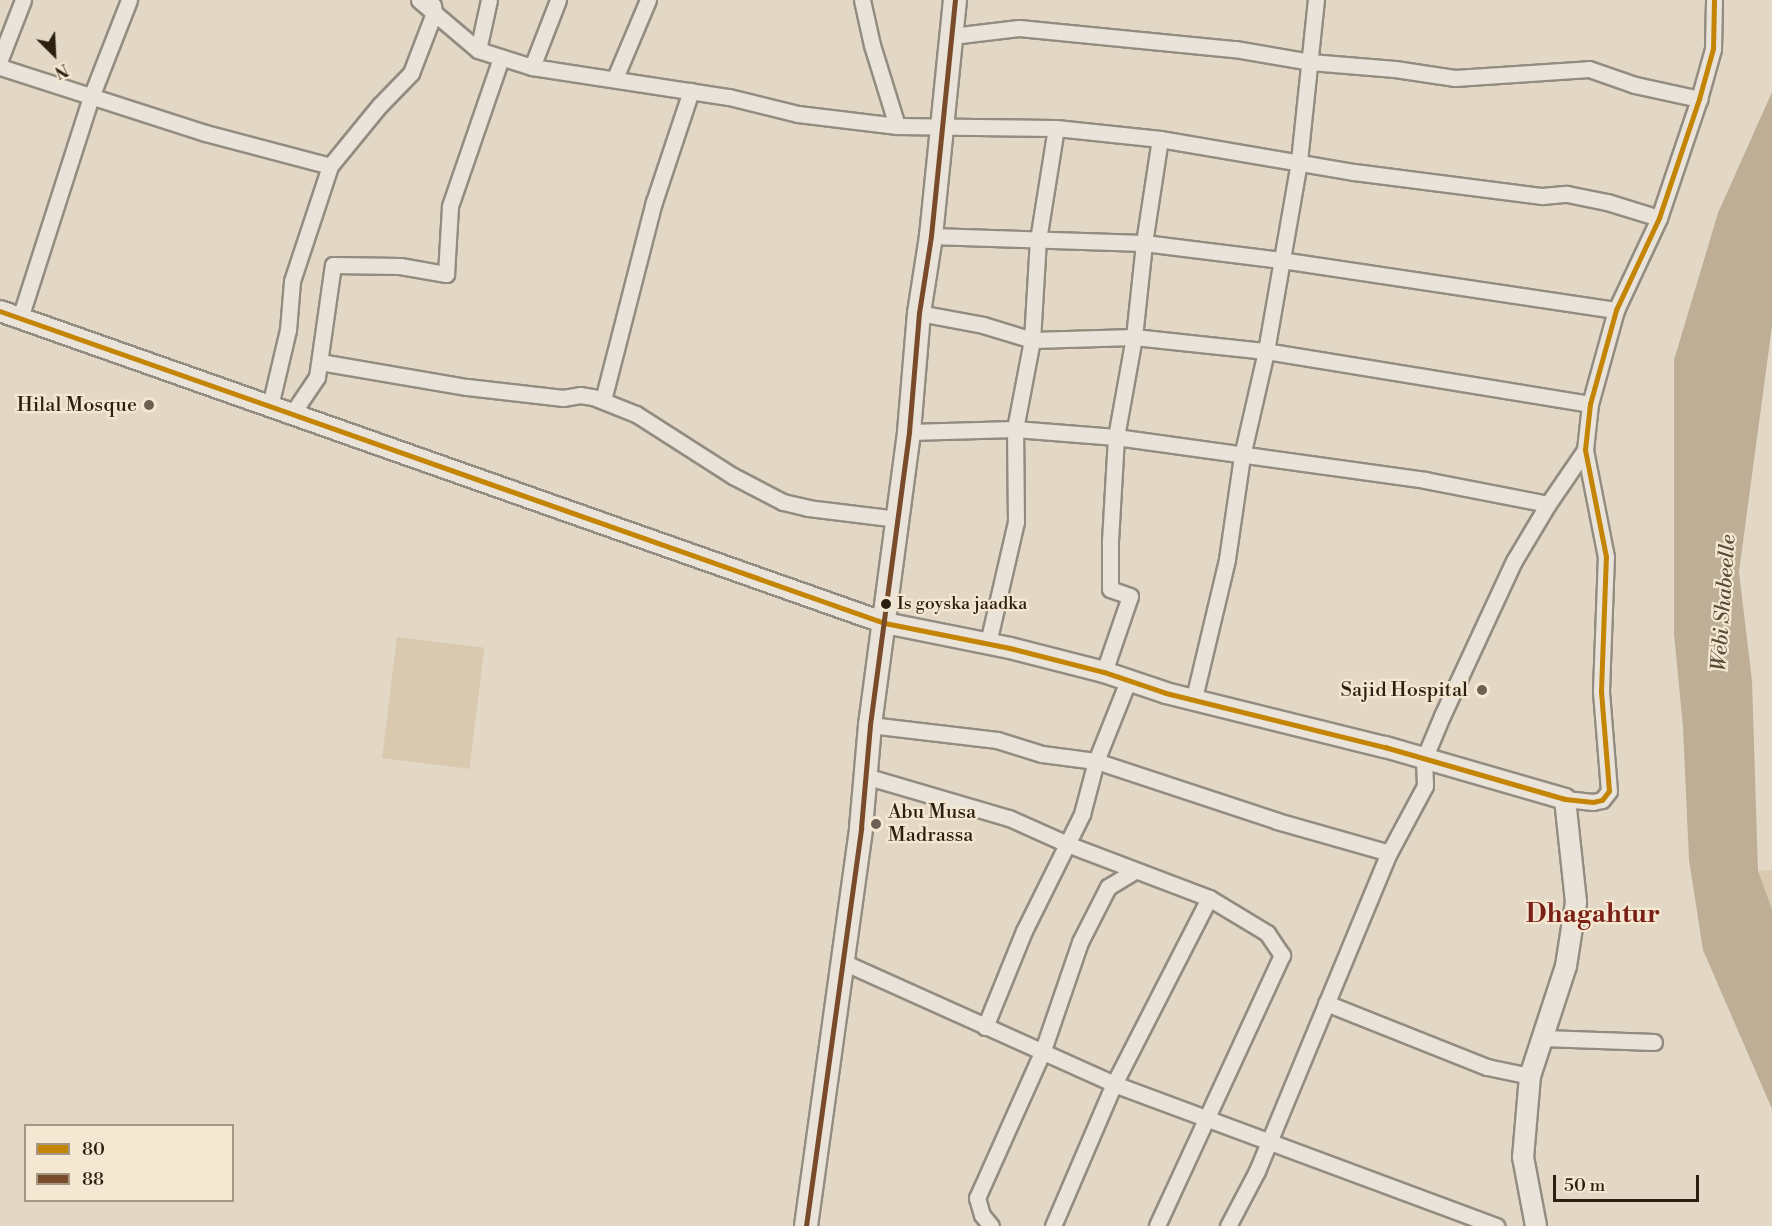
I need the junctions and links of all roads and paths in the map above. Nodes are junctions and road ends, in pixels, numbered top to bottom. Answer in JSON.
{"nodes":[{"id":1,"x":23,"y":0,"type":"edge"},
{"id":2,"x":129,"y":0,"type":"edge"},
{"id":3,"x":419,"y":0,"type":"edge"},
{"id":4,"x":489,"y":0,"type":"edge"},
{"id":5,"x":558,"y":0,"type":"edge"},
{"id":6,"x":648,"y":0,"type":"edge"},
{"id":7,"x":862,"y":0,"type":"edge"},
{"id":8,"x":955,"y":0,"type":"edge"},
{"id":9,"x":1316,"y":0,"type":"edge"},
{"id":10,"x":1714,"y":0,"type":"edge"},
{"id":11,"x":434,"y":6,"type":"edge"},
{"id":12,"x":952,"y":36,"type":"junction"},
{"id":13,"x":478,"y":50,"type":"junction"},
{"id":14,"x":501,"y":57,"type":"junction"},
{"id":15,"x":0,"y":59,"type":"edge"},
{"id":16,"x":1310,"y":62,"type":"junction"},
{"id":17,"x":0,"y":67,"type":"edge"},
{"id":18,"x":532,"y":67,"type":"junction"},
{"id":19,"x":615,"y":78,"type":"junction"},
{"id":20,"x":692,"y":91,"type":"junction"},
{"id":21,"x":91,"y":97,"type":"junction"},
{"id":22,"x":1699,"y":99,"type":"junction"},
{"id":23,"x":897,"y":126,"type":"junction"},
{"id":24,"x":940,"y":127,"type":"junction"},
{"id":25,"x":1056,"y":128,"type":"junction"},
{"id":26,"x":1160,"y":139,"type":"junction"},
{"id":27,"x":1299,"y":161,"type":"junction"},
{"id":28,"x":330,"y":166,"type":"junction"},
{"id":29,"x":1659,"y":218,"type":"junction"},
{"id":30,"x":931,"y":236,"type":"junction"},
{"id":31,"x":1038,"y":240,"type":"junction"},
{"id":32,"x":1144,"y":243,"type":"junction"},
{"id":33,"x":1281,"y":260,"type":"junction"},
{"id":34,"x":1616,"y":310,"type":"junction"},
{"id":35,"x":0,"y":311,"type":"edge"},
{"id":36,"x":919,"y":313,"type":"junction"},
{"id":37,"x":21,"y":318,"type":"junction"},
{"id":38,"x":1134,"y":337,"type":"junction"},
{"id":39,"x":1032,"y":339,"type":"junction"},
{"id":40,"x":1266,"y":351,"type":"junction"},
{"id":41,"x":320,"y":362,"type":"junction"},
{"id":42,"x":603,"y":400,"type":"junction"},
{"id":43,"x":1590,"y":404,"type":"junction"},
{"id":44,"x":270,"y":406,"type":"junction"},
{"id":45,"x":292,"y":414,"type":"junction"},
{"id":46,"x":1015,"y":429,"type":"junction"},
{"id":47,"x":909,"y":432,"type":"junction"},
{"id":48,"x":1116,"y":437,"type":"junction"},
{"id":49,"x":1585,"y":450,"type":"junction"},
{"id":50,"x":1242,"y":456,"type":"junction"},
{"id":51,"x":1548,"y":504,"type":"junction"},
{"id":52,"x":898,"y":519,"type":"junction"},
{"id":53,"x":885,"y":623,"type":"junction"},
{"id":54,"x":988,"y":643,"type":"junction"},
{"id":55,"x":1104,"y":672,"type":"junction"},
{"id":56,"x":1128,"y":681,"type":"junction"},
{"id":57,"x":1194,"y":698,"type":"junction"},
{"id":58,"x":870,"y":725,"type":"junction"},
{"id":59,"x":1424,"y":759,"type":"junction"},
{"id":60,"x":1096,"y":761,"type":"junction"},
{"id":61,"x":866,"y":776,"type":"junction"},
{"id":62,"x":1565,"y":799,"type":"junction"},
{"id":63,"x":1067,"y":844,"type":"junction"},
{"id":64,"x":1389,"y":854,"type":"junction"},
{"id":65,"x":1135,"y":871,"type":"junction"},
{"id":66,"x":1209,"y":898,"type":"junction"},
{"id":67,"x":843,"y":962,"type":"junction"},
{"id":68,"x":1326,"y":1003,"type":"junction"},
{"id":69,"x":985,"y":1028,"type":"junction"},
{"id":70,"x":1543,"y":1038,"type":"junction"},
{"id":71,"x":1654,"y":1042,"type":"dead end"},
{"id":72,"x":1042,"y":1053,"type":"junction"},
{"id":73,"x":1530,"y":1076,"type":"junction"},
{"id":74,"x":1114,"y":1084,"type":"junction"},
{"id":75,"x":1207,"y":1119,"type":"junction"},
{"id":76,"x":1268,"y":1141,"type":"junction"},
{"id":77,"x":806,"y":1226,"type":"edge"},
{"id":78,"x":991,"y":1226,"type":"edge"},
{"id":79,"x":1053,"y":1226,"type":"edge"},
{"id":80,"x":1157,"y":1226,"type":"edge"},
{"id":81,"x":1228,"y":1226,"type":"edge"},
{"id":82,"x":1496,"y":1226,"type":"edge"},
{"id":83,"x":1536,"y":1226,"type":"edge"}],
"edges":[{"from":1,"to":15,"type":"street"},
{"from":2,"to":21,"type":"street"},
{"from":3,"to":11,"type":"street"},
{"from":4,"to":13,"type":"street"},
{"from":5,"to":18,"type":"street"},
{"from":6,"to":19,"type":"street"},
{"from":7,"to":23,"type":"street"},
{"from":8,"to":12,"type":"main road"},
{"from":9,"to":16,"type":"street"},
{"from":10,"to":22,"type":"street"},
{"from":11,"to":13,"type":"street"},
{"from":11,"to":28,"type":"street"},
{"from":12,"to":16,"type":"street"},
{"from":12,"to":24,"type":"main road"},
{"from":13,"to":14,"type":"street"},
{"from":14,"to":18,"type":"street"},
{"from":14,"to":41,"type":"street"},
{"from":16,"to":22,"type":"street"},
{"from":16,"to":27,"type":"street"},
{"from":17,"to":21,"type":"street"},
{"from":18,"to":19,"type":"street"},
{"from":19,"to":20,"type":"street"},
{"from":20,"to":23,"type":"street"},
{"from":20,"to":42,"type":"street"},
{"from":21,"to":28,"type":"street"},
{"from":21,"to":37,"type":"street"},
{"from":22,"to":29,"type":"street"},
{"from":23,"to":24,"type":"street"},
{"from":24,"to":25,"type":"street"},
{"from":24,"to":30,"type":"main road"},
{"from":25,"to":26,"type":"street"},
{"from":25,"to":31,"type":"street"},
{"from":26,"to":27,"type":"street"},
{"from":26,"to":32,"type":"street"},
{"from":27,"to":29,"type":"street"},
{"from":27,"to":33,"type":"street"},
{"from":28,"to":44,"type":"street"},
{"from":29,"to":34,"type":"street"},
{"from":30,"to":31,"type":"street"},
{"from":30,"to":36,"type":"main road"},
{"from":31,"to":32,"type":"street"},
{"from":31,"to":39,"type":"street"},
{"from":32,"to":33,"type":"street"},
{"from":32,"to":38,"type":"street"},
{"from":33,"to":34,"type":"street"},
{"from":33,"to":40,"type":"street"},
{"from":34,"to":43,"type":"street"},
{"from":35,"to":37,"type":"street"},
{"from":36,"to":39,"type":"street"},
{"from":36,"to":47,"type":"main road"},
{"from":37,"to":44,"type":"street"},
{"from":38,"to":39,"type":"street"},
{"from":38,"to":40,"type":"street"},
{"from":38,"to":48,"type":"street"},
{"from":39,"to":46,"type":"street"},
{"from":40,"to":43,"type":"street"},
{"from":40,"to":50,"type":"street"},
{"from":41,"to":42,"type":"street"},
{"from":41,"to":45,"type":"street"},
{"from":42,"to":52,"type":"street"},
{"from":43,"to":49,"type":"street"},
{"from":44,"to":45,"type":"street"},
{"from":45,"to":53,"type":"street"},
{"from":46,"to":47,"type":"street"},
{"from":46,"to":48,"type":"street"},
{"from":46,"to":54,"type":"street"},
{"from":47,"to":52,"type":"main road"},
{"from":48,"to":50,"type":"street"},
{"from":48,"to":55,"type":"street"},
{"from":49,"to":51,"type":"street"},
{"from":49,"to":62,"type":"street"},
{"from":50,"to":51,"type":"street"},
{"from":50,"to":57,"type":"street"},
{"from":51,"to":59,"type":"street"},
{"from":52,"to":53,"type":"main road"},
{"from":53,"to":54,"type":"street"},
{"from":53,"to":58,"type":"main road"},
{"from":54,"to":55,"type":"street"},
{"from":55,"to":56,"type":"street"},
{"from":56,"to":57,"type":"street"},
{"from":56,"to":60,"type":"street"},
{"from":57,"to":59,"type":"street"},
{"from":58,"to":60,"type":"street"},
{"from":58,"to":61,"type":"main road"},
{"from":59,"to":62,"type":"street"},
{"from":59,"to":64,"type":"street"},
{"from":60,"to":63,"type":"street"},
{"from":60,"to":64,"type":"street"},
{"from":61,"to":63,"type":"street"},
{"from":61,"to":67,"type":"main road"},
{"from":62,"to":70,"type":"street"},
{"from":63,"to":65,"type":"street"},
{"from":63,"to":69,"type":"street"},
{"from":64,"to":68,"type":"street"},
{"from":65,"to":66,"type":"street"},
{"from":65,"to":72,"type":"street"},
{"from":66,"to":74,"type":"street"},
{"from":66,"to":75,"type":"street"},
{"from":67,"to":69,"type":"street"},
{"from":67,"to":77,"type":"main road"},
{"from":68,"to":73,"type":"street"},
{"from":68,"to":76,"type":"street"},
{"from":69,"to":72,"type":"street"},
{"from":70,"to":71,"type":"street"},
{"from":70,"to":73,"type":"street"},
{"from":72,"to":74,"type":"street"},
{"from":72,"to":78,"type":"street"},
{"from":73,"to":83,"type":"street"},
{"from":74,"to":75,"type":"street"},
{"from":74,"to":79,"type":"street"},
{"from":75,"to":76,"type":"street"},
{"from":75,"to":80,"type":"street"},
{"from":76,"to":81,"type":"street"},
{"from":76,"to":82,"type":"street"}]}
